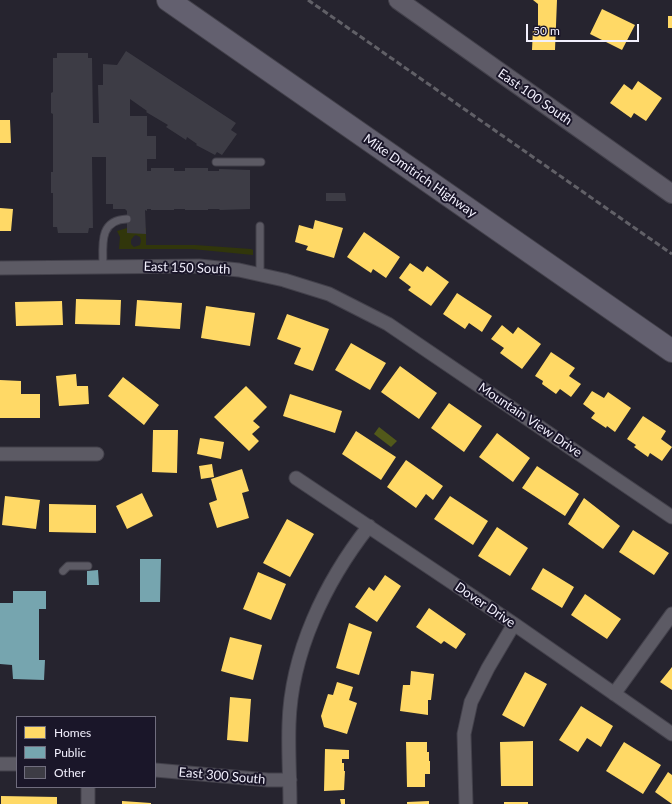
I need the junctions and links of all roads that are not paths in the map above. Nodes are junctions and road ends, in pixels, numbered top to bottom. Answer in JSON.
{"nodes":[{"id":1,"x":168,"y":0,"type":"edge"},
{"id":2,"x":398,"y":0,"type":"edge"},
{"id":3,"x":216,"y":162,"type":"dead end"},
{"id":4,"x":261,"y":162,"type":"dead end"},
{"id":5,"x":672,"y":194,"type":"edge"},
{"id":6,"x":127,"y":219,"type":"dead end"},
{"id":7,"x":260,"y":226,"type":"dead end"},
{"id":8,"x":103,"y":267,"type":"junction"},
{"id":9,"x":0,"y":268,"type":"edge"},
{"id":10,"x":260,"y":275,"type":"junction"},
{"id":11,"x":388,"y":324,"type":"joint"},
{"id":12,"x":672,"y":352,"type":"edge"},
{"id":13,"x":0,"y":454,"type":"edge"},
{"id":14,"x":97,"y":454,"type":"dead end"},
{"id":15,"x":296,"y":478,"type":"dead end"},
{"id":16,"x":672,"y":517,"type":"edge"},
{"id":17,"x":369,"y":526,"type":"junction"},
{"id":18,"x":88,"y":566,"type":"dead end"},
{"id":19,"x":63,"y":571,"type":"dead end"},
{"id":20,"x":672,"y":614,"type":"edge"},
{"id":21,"x":514,"y":624,"type":"junction"},
{"id":22,"x":614,"y":694,"type":"junction"},
{"id":23,"x":672,"y":734,"type":"edge"},
{"id":24,"x":0,"y":764,"type":"edge"},
{"id":25,"x":16,"y":764,"type":"edge"},
{"id":26,"x":156,"y":770,"type":"edge"},
{"id":27,"x":290,"y":780,"type":"junction"},
{"id":28,"x":88,"y":788,"type":"edge"},
{"id":29,"x":88,"y":804,"type":"edge"},
{"id":30,"x":290,"y":804,"type":"edge"},
{"id":31,"x":466,"y":804,"type":"edge"}],
"edges":[{"from":1,"to":12,"type":"highway","name":"Mike Dmitrich Highway"},
{"from":2,"to":5,"type":"street","name":"East 100 South"},
{"from":3,"to":4,"type":"lane"},
{"from":6,"to":8,"type":"lane"},
{"from":7,"to":10,"type":"lane"},
{"from":8,"to":9,"type":"street","name":"East 150 South"},
{"from":8,"to":10,"type":"street","name":"East 150 South"},
{"from":10,"to":11,"type":"street","name":"East 150 South"},
{"from":11,"to":16,"type":"street","name":"Mountain View Drive"},
{"from":13,"to":14,"type":"street"},
{"from":15,"to":17,"type":"street","name":"Dover Drive"},
{"from":17,"to":21,"type":"street","name":"Dover Drive"},
{"from":17,"to":27,"type":"street"},
{"from":18,"to":19,"type":"lane"},
{"from":20,"to":22,"type":"street"},
{"from":21,"to":22,"type":"street","name":"Dover Drive"},
{"from":21,"to":31,"type":"street"},
{"from":22,"to":23,"type":"street","name":"Dover Drive"},
{"from":24,"to":25,"type":"street"},
{"from":26,"to":27,"type":"street","name":"East 300 South"},
{"from":27,"to":30,"type":"street"},
{"from":28,"to":29,"type":"street"}]}
